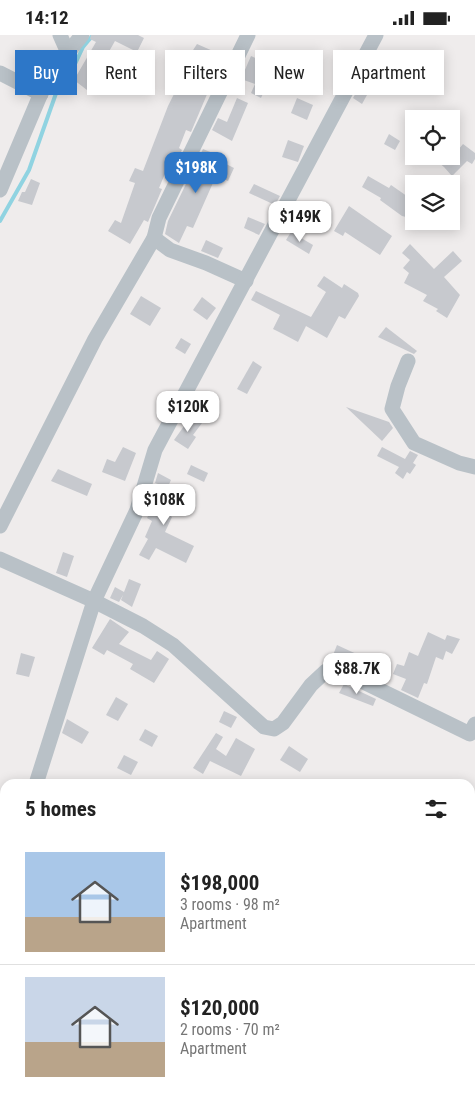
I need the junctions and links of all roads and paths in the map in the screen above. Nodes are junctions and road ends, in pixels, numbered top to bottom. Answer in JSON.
{"nodes":[{"id":1,"x":60,"y":35,"type":"edge"},
{"id":2,"x":82,"y":35,"type":"edge"},
{"id":3,"x":248,"y":35,"type":"edge"},
{"id":4,"x":376,"y":35,"type":"edge"},
{"id":5,"x":67,"y":50,"type":"edge"},
{"id":6,"x":70,"y":50,"type":"edge"},
{"id":7,"x":0,"y":73,"type":"edge"},
{"id":8,"x":15,"y":81,"type":"edge"},
{"id":9,"x":41,"y":95,"type":"edge"},
{"id":10,"x":4,"y":169,"type":"edge"},
{"id":11,"x":0,"y":190,"type":"edge"},
{"id":12,"x":154,"y":238,"type":"junction"},
{"id":13,"x":246,"y":281,"type":"junction"},
{"id":14,"x":408,"y":361,"type":"dead end"},
{"id":15,"x":475,"y":467,"type":"edge"},
{"id":16,"x":0,"y":526,"type":"edge"},
{"id":17,"x":0,"y":559,"type":"edge"},
{"id":18,"x":94,"y":601,"type":"junction"},
{"id":19,"x":475,"y":724,"type":"edge"},
{"id":20,"x":38,"y":779,"type":"edge"}],
"edges":[{"from":1,"to":5,"type":"street"},
{"from":2,"to":6,"type":"street"},
{"from":3,"to":12,"type":"street"},
{"from":4,"to":13,"type":"street"},
{"from":7,"to":8,"type":"street"},
{"from":9,"to":10,"type":"street"},
{"from":10,"to":11,"type":"street"},
{"from":12,"to":13,"type":"street"},
{"from":12,"to":16,"type":"street"},
{"from":13,"to":18,"type":"street"},
{"from":14,"to":15,"type":"street"},
{"from":17,"to":18,"type":"street"},
{"from":18,"to":19,"type":"street"},
{"from":18,"to":20,"type":"street"}]}
